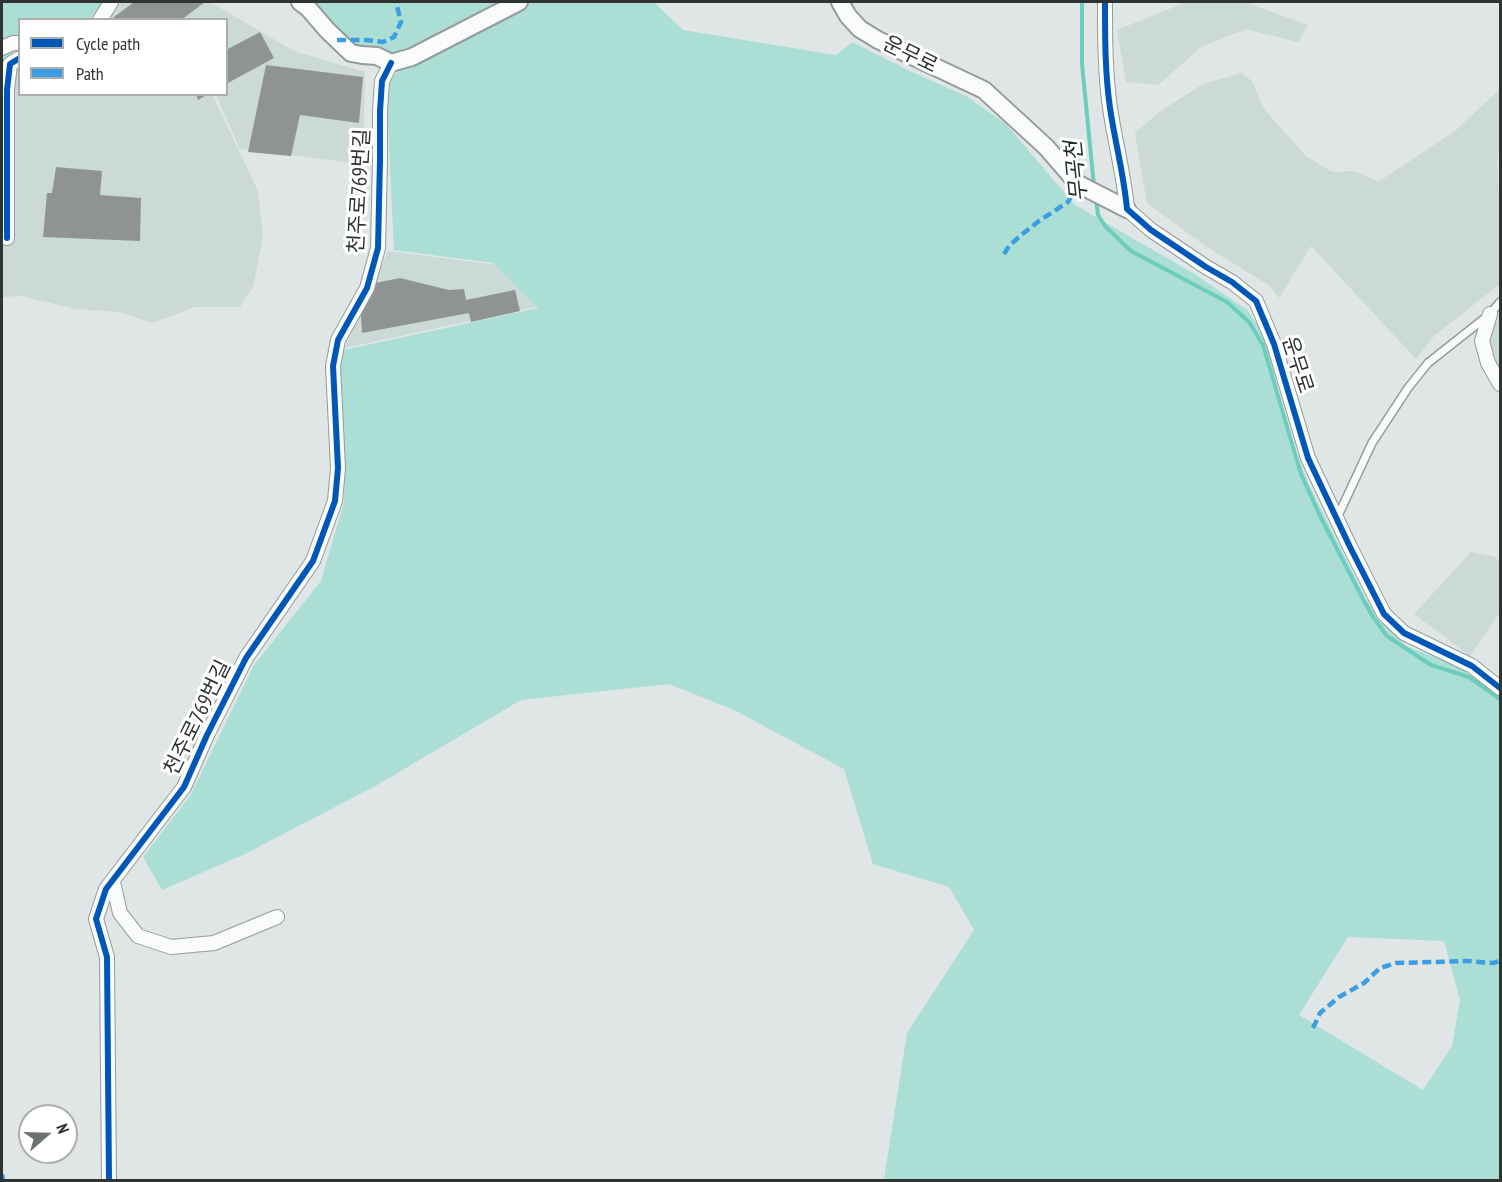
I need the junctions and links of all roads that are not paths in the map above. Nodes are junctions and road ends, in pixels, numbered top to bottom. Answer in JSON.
{"nodes":[{"id":1,"x":111,"y":2,"type":"edge"},
{"id":2,"x":300,"y":2,"type":"edge"},
{"id":3,"x":519,"y":2,"type":"edge"},
{"id":4,"x":840,"y":2,"type":"edge"},
{"id":5,"x":1105,"y":2,"type":"edge"},
{"id":6,"x":101,"y":18,"type":"edge"},
{"id":7,"x":18,"y":43,"type":"edge"},
{"id":8,"x":2,"y":48,"type":"edge"},
{"id":9,"x":18,"y":59,"type":"edge"},
{"id":10,"x":391,"y":63,"type":"junction"},
{"id":11,"x":1127,"y":209,"type":"junction"},
{"id":12,"x":7,"y":238,"type":"dead end"},
{"id":13,"x":1500,"y":302,"type":"edge"},
{"id":14,"x":1490,"y":314,"type":"junction"},
{"id":15,"x":1500,"y":384,"type":"edge"},
{"id":16,"x":1337,"y":519,"type":"junction"},
{"id":17,"x":1500,"y":688,"type":"edge"},
{"id":18,"x":113,"y":882,"type":"junction"},
{"id":19,"x":277,"y":917,"type":"dead end"},
{"id":20,"x":109,"y":1180,"type":"edge"}],
"edges":[{"from":1,"to":6,"type":"street"},
{"from":2,"to":10,"type":"street"},
{"from":3,"to":10,"type":"street"},
{"from":4,"to":11,"type":"street","name":"운무로"},
{"from":5,"to":11,"type":"street"},
{"from":7,"to":8,"type":"street"},
{"from":9,"to":12,"type":"street"},
{"from":10,"to":18,"type":"street","name":"천주로769번길"},
{"from":11,"to":16,"type":"street","name":"운무로"},
{"from":13,"to":14,"type":"lane"},
{"from":14,"to":15,"type":"street"},
{"from":14,"to":16,"type":"lane"},
{"from":16,"to":17,"type":"street","name":"운무로"},
{"from":18,"to":19,"type":"street"},
{"from":18,"to":20,"type":"street","name":"천주로769번길"}]}
